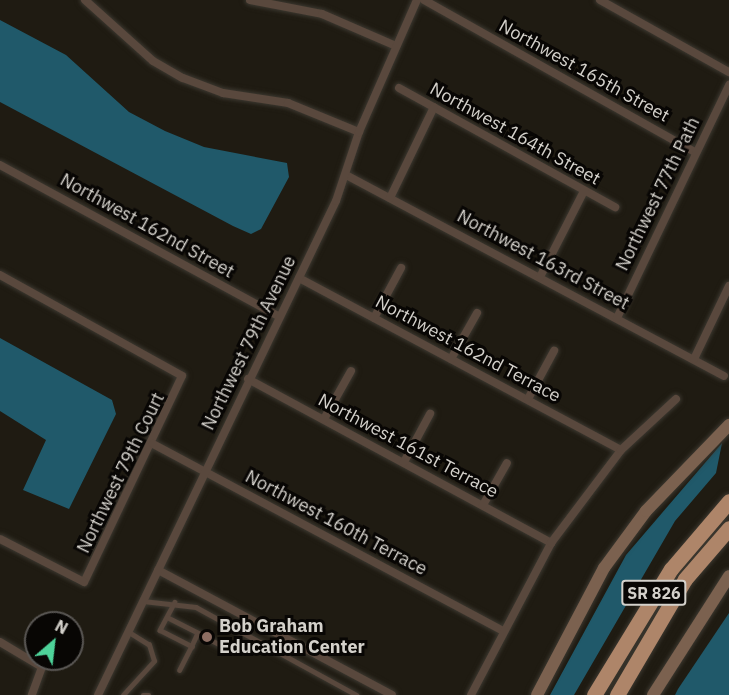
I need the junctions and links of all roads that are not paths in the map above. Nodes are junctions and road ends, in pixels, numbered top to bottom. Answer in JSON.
{"nodes":[{"id":1,"x":85,"y":0,"type":"edge"},
{"id":2,"x":250,"y":0,"type":"edge"},
{"id":3,"x":417,"y":0,"type":"edge"},
{"id":4,"x":424,"y":0,"type":"edge"},
{"id":5,"x":600,"y":0,"type":"edge"},
{"id":6,"x":396,"y":46,"type":"junction"},
{"id":7,"x":729,"y":72,"type":"edge"},
{"id":8,"x":729,"y":85,"type":"edge"},
{"id":9,"x":399,"y":88,"type":"dead end"},
{"id":10,"x":434,"y":108,"type":"junction"},
{"id":11,"x":359,"y":132,"type":"junction"},
{"id":12,"x":695,"y":152,"type":"junction"},
{"id":13,"x":0,"y":165,"type":"edge"},
{"id":14,"x":346,"y":176,"type":"junction"},
{"id":15,"x":584,"y":191,"type":"junction"},
{"id":16,"x":390,"y":198,"type":"junction"},
{"id":17,"x":615,"y":207,"type":"dead end"},
{"id":18,"x":401,"y":268,"type":"dead end"},
{"id":19,"x":0,"y":275,"type":"edge"},
{"id":20,"x":540,"y":277,"type":"junction"},
{"id":21,"x":299,"y":278,"type":"junction"},
{"id":22,"x":729,"y":286,"type":"edge"},
{"id":23,"x":477,"y":313,"type":"dead end"},
{"id":24,"x":278,"y":316,"type":"junction"},
{"id":25,"x":374,"y":318,"type":"junction"},
{"id":26,"x":617,"y":318,"type":"junction"},
{"id":27,"x":554,"y":351,"type":"dead end"},
{"id":28,"x":451,"y":359,"type":"junction"},
{"id":29,"x":694,"y":359,"type":"junction"},
{"id":30,"x":351,"y":371,"type":"dead end"},
{"id":31,"x":724,"y":376,"type":"dead end"},
{"id":32,"x":248,"y":379,"type":"junction"},
{"id":33,"x":528,"y":399,"type":"junction"},
{"id":34,"x":676,"y":399,"type":"dead end"},
{"id":35,"x":430,"y":414,"type":"dead end"},
{"id":36,"x":324,"y":419,"type":"junction"},
{"id":37,"x":729,"y":425,"type":"edge"},
{"id":38,"x":153,"y":444,"type":"junction"},
{"id":39,"x":621,"y":450,"type":"junction"},
{"id":40,"x":404,"y":462,"type":"junction"},
{"id":41,"x":507,"y":462,"type":"dead end"},
{"id":42,"x":206,"y":471,"type":"junction"},
{"id":43,"x":729,"y":501,"type":"edge"},
{"id":44,"x":483,"y":505,"type":"junction"},
{"id":45,"x":729,"y":528,"type":"edge"},
{"id":46,"x":0,"y":539,"type":"edge"},
{"id":47,"x":551,"y":543,"type":"junction"},
{"id":48,"x":158,"y":570,"type":"junction"},
{"id":49,"x":729,"y":576,"type":"edge"},
{"id":50,"x":143,"y":601,"type":"junction"},
{"id":51,"x":175,"y":602,"type":"junction"},
{"id":52,"x":167,"y":617,"type":"junction"},
{"id":53,"x":503,"y":631,"type":"junction"},
{"id":54,"x":128,"y":632,"type":"junction"},
{"id":55,"x":198,"y":633,"type":"junction"},
{"id":56,"x":0,"y":642,"type":"edge"},
{"id":57,"x":221,"y":645,"type":"dead end"},
{"id":58,"x":192,"y":646,"type":"junction"},
{"id":59,"x":180,"y":670,"type":"dead end"},
{"id":60,"x":32,"y":695,"type":"edge"},
{"id":61,"x":98,"y":695,"type":"edge"},
{"id":62,"x":123,"y":695,"type":"edge"},
{"id":63,"x":143,"y":695,"type":"edge"},
{"id":64,"x":149,"y":695,"type":"edge"},
{"id":65,"x":357,"y":695,"type":"edge"},
{"id":66,"x":392,"y":695,"type":"edge"},
{"id":67,"x":471,"y":695,"type":"edge"},
{"id":68,"x":537,"y":695,"type":"edge"},
{"id":69,"x":594,"y":695,"type":"edge"},
{"id":70,"x":617,"y":695,"type":"edge"},
{"id":71,"x":653,"y":695,"type":"edge"}],
"edges":[{"from":1,"to":11,"type":"street"},
{"from":2,"to":6,"type":"street"},
{"from":3,"to":6,"type":"street","name":"Northwest 79th Avenue"},
{"from":4,"to":12,"type":"street","name":"Northwest 165th Street"},
{"from":5,"to":7,"type":"street"},
{"from":6,"to":11,"type":"street","name":"Northwest 79th Avenue"},
{"from":8,"to":12,"type":"street","name":"Northwest 77th Path"},
{"from":9,"to":10,"type":"street","name":"Northwest 164th Street"},
{"from":10,"to":15,"type":"street","name":"Northwest 164th Street"},
{"from":10,"to":16,"type":"street"},
{"from":11,"to":14,"type":"street","name":"Northwest 79th Avenue"},
{"from":12,"to":26,"type":"street","name":"Northwest 77th Path"},
{"from":13,"to":24,"type":"street","name":"Northwest 162nd Street"},
{"from":14,"to":16,"type":"street","name":"Northwest 163rd Street"},
{"from":14,"to":21,"type":"street","name":"Northwest 79th Avenue"},
{"from":15,"to":17,"type":"street","name":"Northwest 164th Street"},
{"from":15,"to":20,"type":"street"},
{"from":16,"to":20,"type":"street","name":"Northwest 163rd Street"},
{"from":18,"to":25,"type":"street"},
{"from":19,"to":38,"type":"street","name":"Northwest 79th Court"},
{"from":20,"to":26,"type":"street","name":"Northwest 163rd Street"},
{"from":21,"to":24,"type":"street","name":"Northwest 79th Avenue"},
{"from":21,"to":25,"type":"street","name":"Northwest 162nd Terrace"},
{"from":22,"to":29,"type":"street"},
{"from":23,"to":28,"type":"street"},
{"from":24,"to":32,"type":"street","name":"Northwest 79th Avenue"},
{"from":25,"to":28,"type":"street","name":"Northwest 162nd Terrace"},
{"from":26,"to":29,"type":"street","name":"Northwest 163rd Street"},
{"from":27,"to":33,"type":"street"},
{"from":28,"to":33,"type":"street","name":"Northwest 162nd Terrace"},
{"from":29,"to":31,"type":"street","name":"Northwest 163rd Street"},
{"from":30,"to":36,"type":"street"},
{"from":32,"to":36,"type":"street","name":"Northwest 161st Terrace"},
{"from":32,"to":42,"type":"street","name":"Northwest 79th Avenue"},
{"from":33,"to":39,"type":"street","name":"Northwest 162nd Terrace"},
{"from":34,"to":39,"type":"street"},
{"from":35,"to":40,"type":"street"},
{"from":36,"to":40,"type":"street","name":"Northwest 161st Terrace"},
{"from":37,"to":68,"type":"street"},
{"from":38,"to":42,"type":"street","name":"Northwest 160th Terrace"},
{"from":38,"to":46,"type":"street","name":"Northwest 79th Court"},
{"from":39,"to":47,"type":"street"},
{"from":40,"to":44,"type":"street","name":"Northwest 161st Terrace"},
{"from":41,"to":44,"type":"street"},
{"from":42,"to":48,"type":"street","name":"Northwest 79th Avenue"},
{"from":42,"to":53,"type":"street","name":"Northwest 160th Terrace"},
{"from":43,"to":69,"type":"highway","number":"SR 826"},
{"from":44,"to":47,"type":"street","name":"Northwest 161st Terrace"},
{"from":45,"to":70,"type":"highway","number":"SR 826"},
{"from":47,"to":53,"type":"street"},
{"from":48,"to":50,"type":"street","name":"Northwest 79th Avenue"},
{"from":48,"to":66,"type":"street"},
{"from":49,"to":71,"type":"street"},
{"from":50,"to":51,"type":"lane"},
{"from":50,"to":54,"type":"street","name":"Northwest 79th Avenue"},
{"from":51,"to":52,"type":"lane"},
{"from":51,"to":65,"type":"lane"},
{"from":52,"to":55,"type":"lane"},
{"from":52,"to":58,"type":"lane"},
{"from":53,"to":67,"type":"street"},
{"from":54,"to":61,"type":"street","name":"Northwest 79th Avenue"},
{"from":54,"to":62,"type":"lane"},
{"from":55,"to":57,"type":"lane"},
{"from":55,"to":58,"type":"lane"},
{"from":56,"to":60,"type":"street"},
{"from":58,"to":59,"type":"lane"},
{"from":63,"to":64,"type":"lane"}]}
